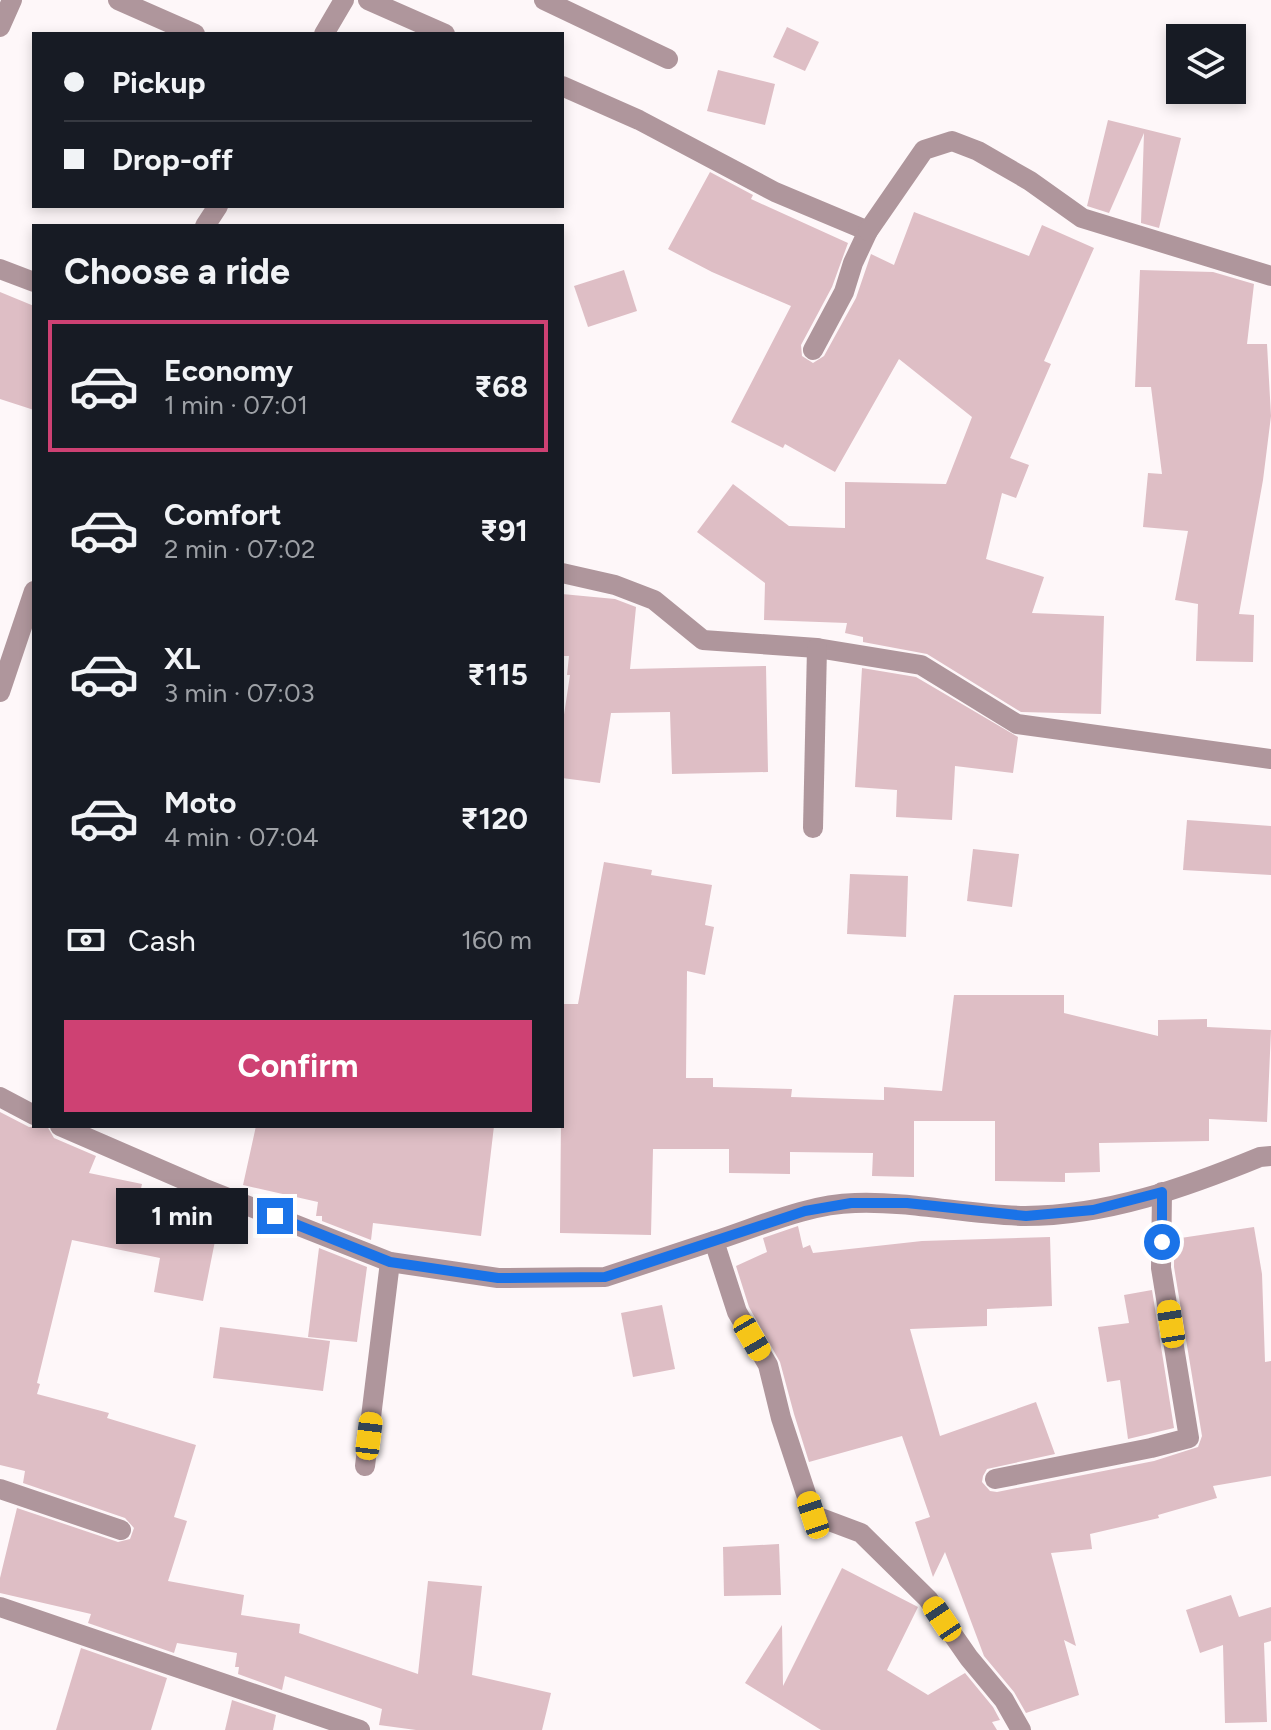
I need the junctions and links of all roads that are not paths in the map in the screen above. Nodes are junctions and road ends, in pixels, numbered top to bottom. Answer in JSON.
{"nodes":[{"id":1,"x":12,"y":0,"type":"edge"},
{"id":2,"x":118,"y":0,"type":"edge"},
{"id":3,"x":344,"y":0,"type":"edge"},
{"id":4,"x":368,"y":0,"type":"edge"},
{"id":5,"x":544,"y":0,"type":"edge"},
{"id":6,"x":0,"y":27,"type":"edge"},
{"id":7,"x":190,"y":32,"type":"edge"},
{"id":8,"x":325,"y":32,"type":"edge"},
{"id":9,"x":440,"y":32,"type":"edge"},
{"id":10,"x":668,"y":59,"type":"dead end"},
{"id":11,"x":564,"y":87,"type":"edge"},
{"id":12,"x":868,"y":231,"type":"junction"},
{"id":13,"x":0,"y":269,"type":"edge"},
{"id":14,"x":1271,"y":276,"type":"edge"},
{"id":15,"x":32,"y":281,"type":"edge"},
{"id":16,"x":813,"y":350,"type":"dead end"},
{"id":17,"x":564,"y":573,"type":"edge"},
{"id":18,"x":32,"y":597,"type":"edge"},
{"id":19,"x":817,"y":648,"type":"junction"},
{"id":20,"x":0,"y":692,"type":"edge"},
{"id":21,"x":1271,"y":759,"type":"edge"},
{"id":22,"x":813,"y":828,"type":"dead end"},
{"id":23,"x":0,"y":1097,"type":"edge"},
{"id":24,"x":32,"y":1114,"type":"edge"},
{"id":25,"x":65,"y":1128,"type":"edge"},
{"id":26,"x":1271,"y":1156,"type":"edge"},
{"id":27,"x":1162,"y":1192,"type":"junction"},
{"id":28,"x":714,"y":1241,"type":"junction"},
{"id":29,"x":390,"y":1262,"type":"junction"},
{"id":30,"x":365,"y":1466,"type":"dead end"},
{"id":31,"x":995,"y":1479,"type":"dead end"},
{"id":32,"x":0,"y":1489,"type":"edge"},
{"id":33,"x":121,"y":1530,"type":"dead end"},
{"id":34,"x":0,"y":1607,"type":"edge"},
{"id":35,"x":360,"y":1730,"type":"edge"},
{"id":36,"x":1021,"y":1730,"type":"edge"}],
"edges":[{"from":1,"to":6,"type":"street"},
{"from":2,"to":7,"type":"street"},
{"from":3,"to":8,"type":"street"},
{"from":4,"to":9,"type":"street"},
{"from":5,"to":10,"type":"street"},
{"from":11,"to":12,"type":"street"},
{"from":12,"to":14,"type":"street"},
{"from":12,"to":16,"type":"street"},
{"from":13,"to":15,"type":"street"},
{"from":17,"to":19,"type":"street"},
{"from":18,"to":20,"type":"street"},
{"from":19,"to":21,"type":"street"},
{"from":19,"to":22,"type":"street"},
{"from":23,"to":24,"type":"street"},
{"from":25,"to":29,"type":"street"},
{"from":26,"to":27,"type":"street"},
{"from":27,"to":28,"type":"street"},
{"from":27,"to":31,"type":"street"},
{"from":28,"to":29,"type":"street"},
{"from":28,"to":36,"type":"street"},
{"from":29,"to":30,"type":"street"},
{"from":32,"to":33,"type":"street"},
{"from":34,"to":35,"type":"street"}]}
